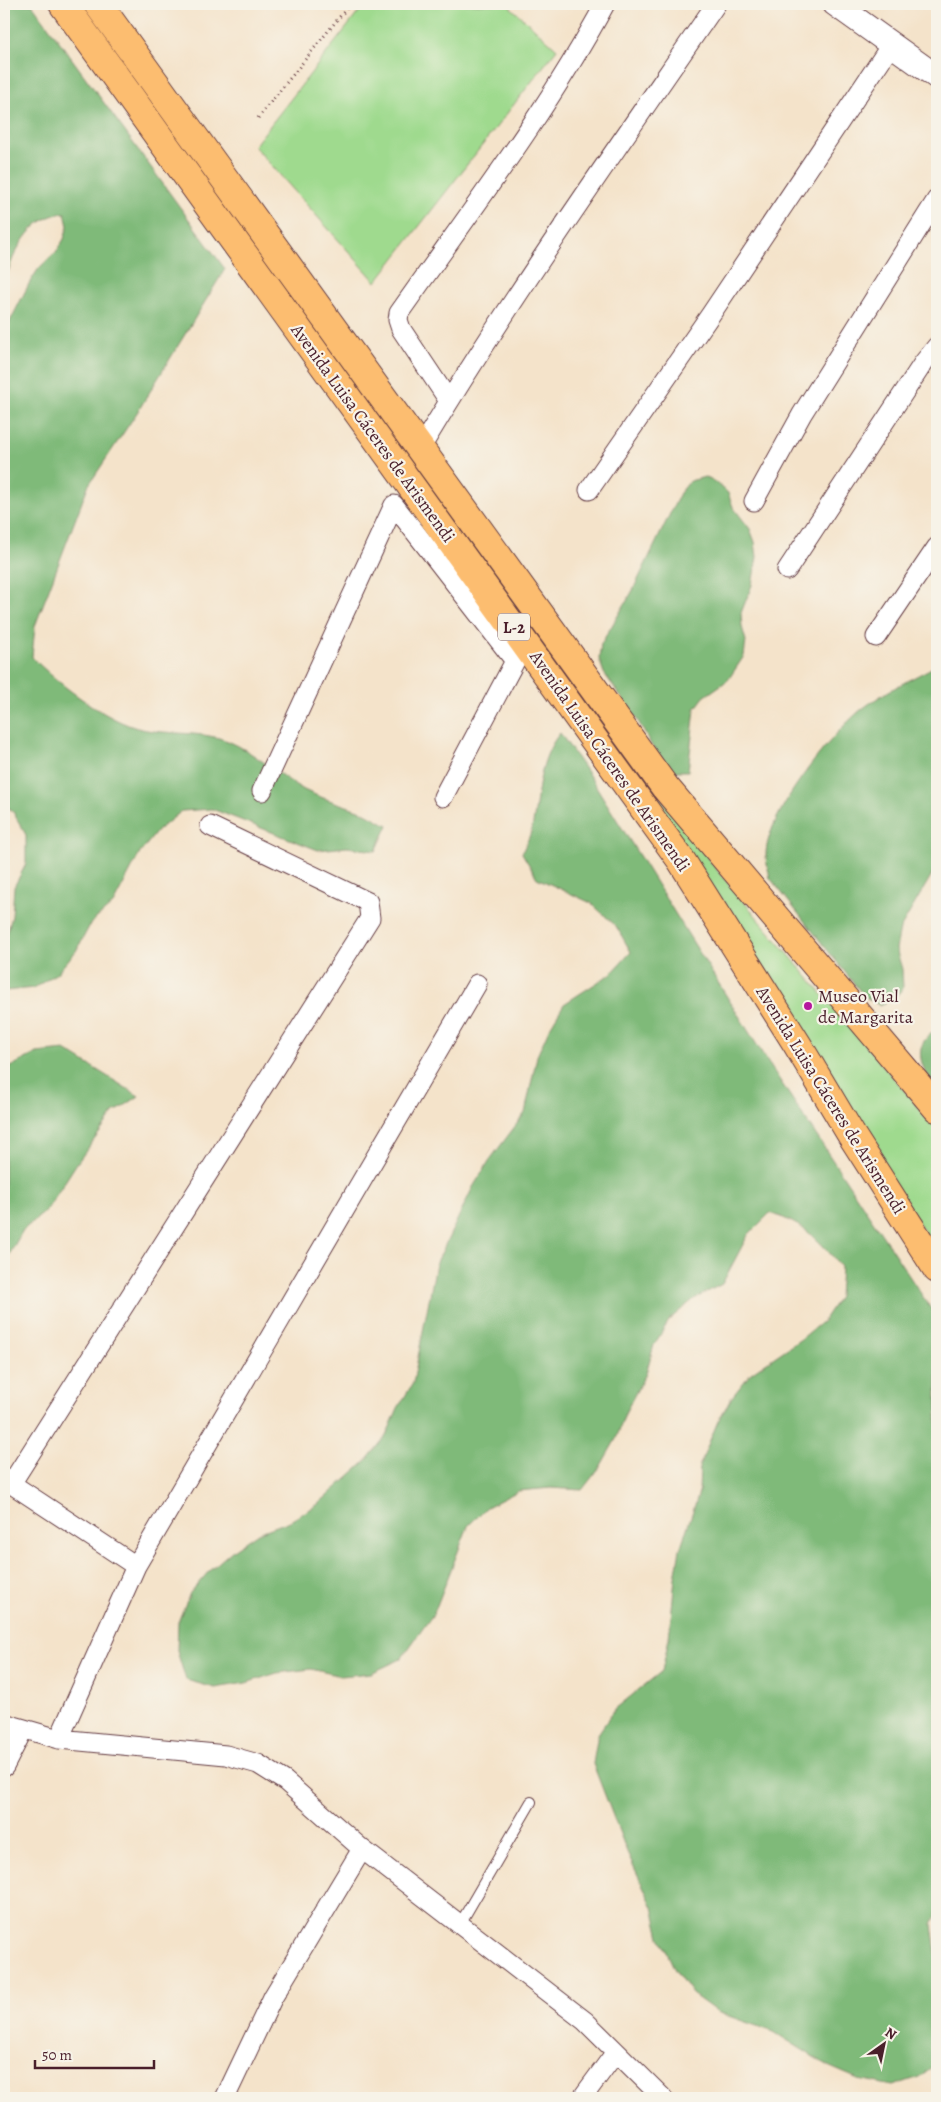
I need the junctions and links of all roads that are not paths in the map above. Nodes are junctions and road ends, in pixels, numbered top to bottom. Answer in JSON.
{"nodes":[{"id":1,"x":63,"y":4,"type":"edge"},
{"id":2,"x":98,"y":4,"type":"edge"},
{"id":3,"x":605,"y":4,"type":"edge"},
{"id":4,"x":716,"y":4,"type":"edge"},
{"id":5,"x":837,"y":4,"type":"edge"},
{"id":6,"x":891,"y":45,"type":"junction"},
{"id":7,"x":937,"y":77,"type":"edge"},
{"id":8,"x":937,"y":198,"type":"edge"},
{"id":9,"x":937,"y":346,"type":"edge"},
{"id":10,"x":449,"y":401,"type":"junction"},
{"id":11,"x":420,"y":449,"type":"junction"},
{"id":12,"x":389,"y":454,"type":"junction"},
{"id":13,"x":589,"y":490,"type":"dead end"},
{"id":14,"x":754,"y":501,"type":"dead end"},
{"id":15,"x":394,"y":505,"type":"junction"},
{"id":16,"x":937,"y":547,"type":"edge"},
{"id":17,"x":787,"y":570,"type":"dead end"},
{"id":18,"x":876,"y":637,"type":"dead end"},
{"id":19,"x":262,"y":791,"type":"dead end"},
{"id":20,"x":443,"y":796,"type":"dead end"},
{"id":21,"x":210,"y":826,"type":"dead end"},
{"id":22,"x":477,"y":984,"type":"dead end"},
{"id":23,"x":937,"y":1108,"type":"edge"},
{"id":24,"x":937,"y":1269,"type":"edge"},
{"id":25,"x":7,"y":1482,"type":"edge"},
{"id":26,"x":136,"y":1566,"type":"junction"},
{"id":27,"x":4,"y":1723,"type":"edge"},
{"id":28,"x":23,"y":1730,"type":"junction"},
{"id":29,"x":59,"y":1740,"type":"junction"},
{"id":30,"x":4,"y":1767,"type":"edge"},
{"id":31,"x":531,"y":1802,"type":"dead end"},
{"id":32,"x":362,"y":1848,"type":"junction"},
{"id":33,"x":460,"y":1924,"type":"junction"},
{"id":34,"x":616,"y":2052,"type":"junction"},
{"id":35,"x":225,"y":2098,"type":"edge"},
{"id":36,"x":582,"y":2098,"type":"edge"},
{"id":37,"x":663,"y":2098,"type":"edge"}],
"edges":[{"from":1,"to":12,"type":"main road","name":"Avenida Luisa Cáceres de Arismendi","number":"L-2"},
{"from":2,"to":11,"type":"main road","name":"Avenida Luisa Cáceres de Arismendi","number":"L-2"},
{"from":3,"to":10,"type":"street"},
{"from":4,"to":10,"type":"street"},
{"from":5,"to":6,"type":"street"},
{"from":6,"to":7,"type":"street"},
{"from":6,"to":13,"type":"street"},
{"from":8,"to":14,"type":"street"},
{"from":9,"to":17,"type":"street"},
{"from":10,"to":11,"type":"street"},
{"from":11,"to":23,"type":"main road","name":"Avenida Luisa Cáceres de Arismendi","number":"L-2"},
{"from":12,"to":15,"type":"street"},
{"from":12,"to":24,"type":"main road","name":"Avenida Luisa Cáceres de Arismendi","number":"L-2"},
{"from":15,"to":19,"type":"street"},
{"from":15,"to":20,"type":"street"},
{"from":16,"to":18,"type":"street"},
{"from":21,"to":25,"type":"street"},
{"from":22,"to":26,"type":"street"},
{"from":25,"to":26,"type":"street"},
{"from":26,"to":29,"type":"street"},
{"from":27,"to":28,"type":"street"},
{"from":28,"to":29,"type":"street"},
{"from":28,"to":30,"type":"street"},
{"from":29,"to":32,"type":"street"},
{"from":31,"to":33,"type":"lane"},
{"from":32,"to":33,"type":"street"},
{"from":32,"to":35,"type":"street"},
{"from":33,"to":34,"type":"street"},
{"from":34,"to":36,"type":"street"},
{"from":34,"to":37,"type":"street"}]}
